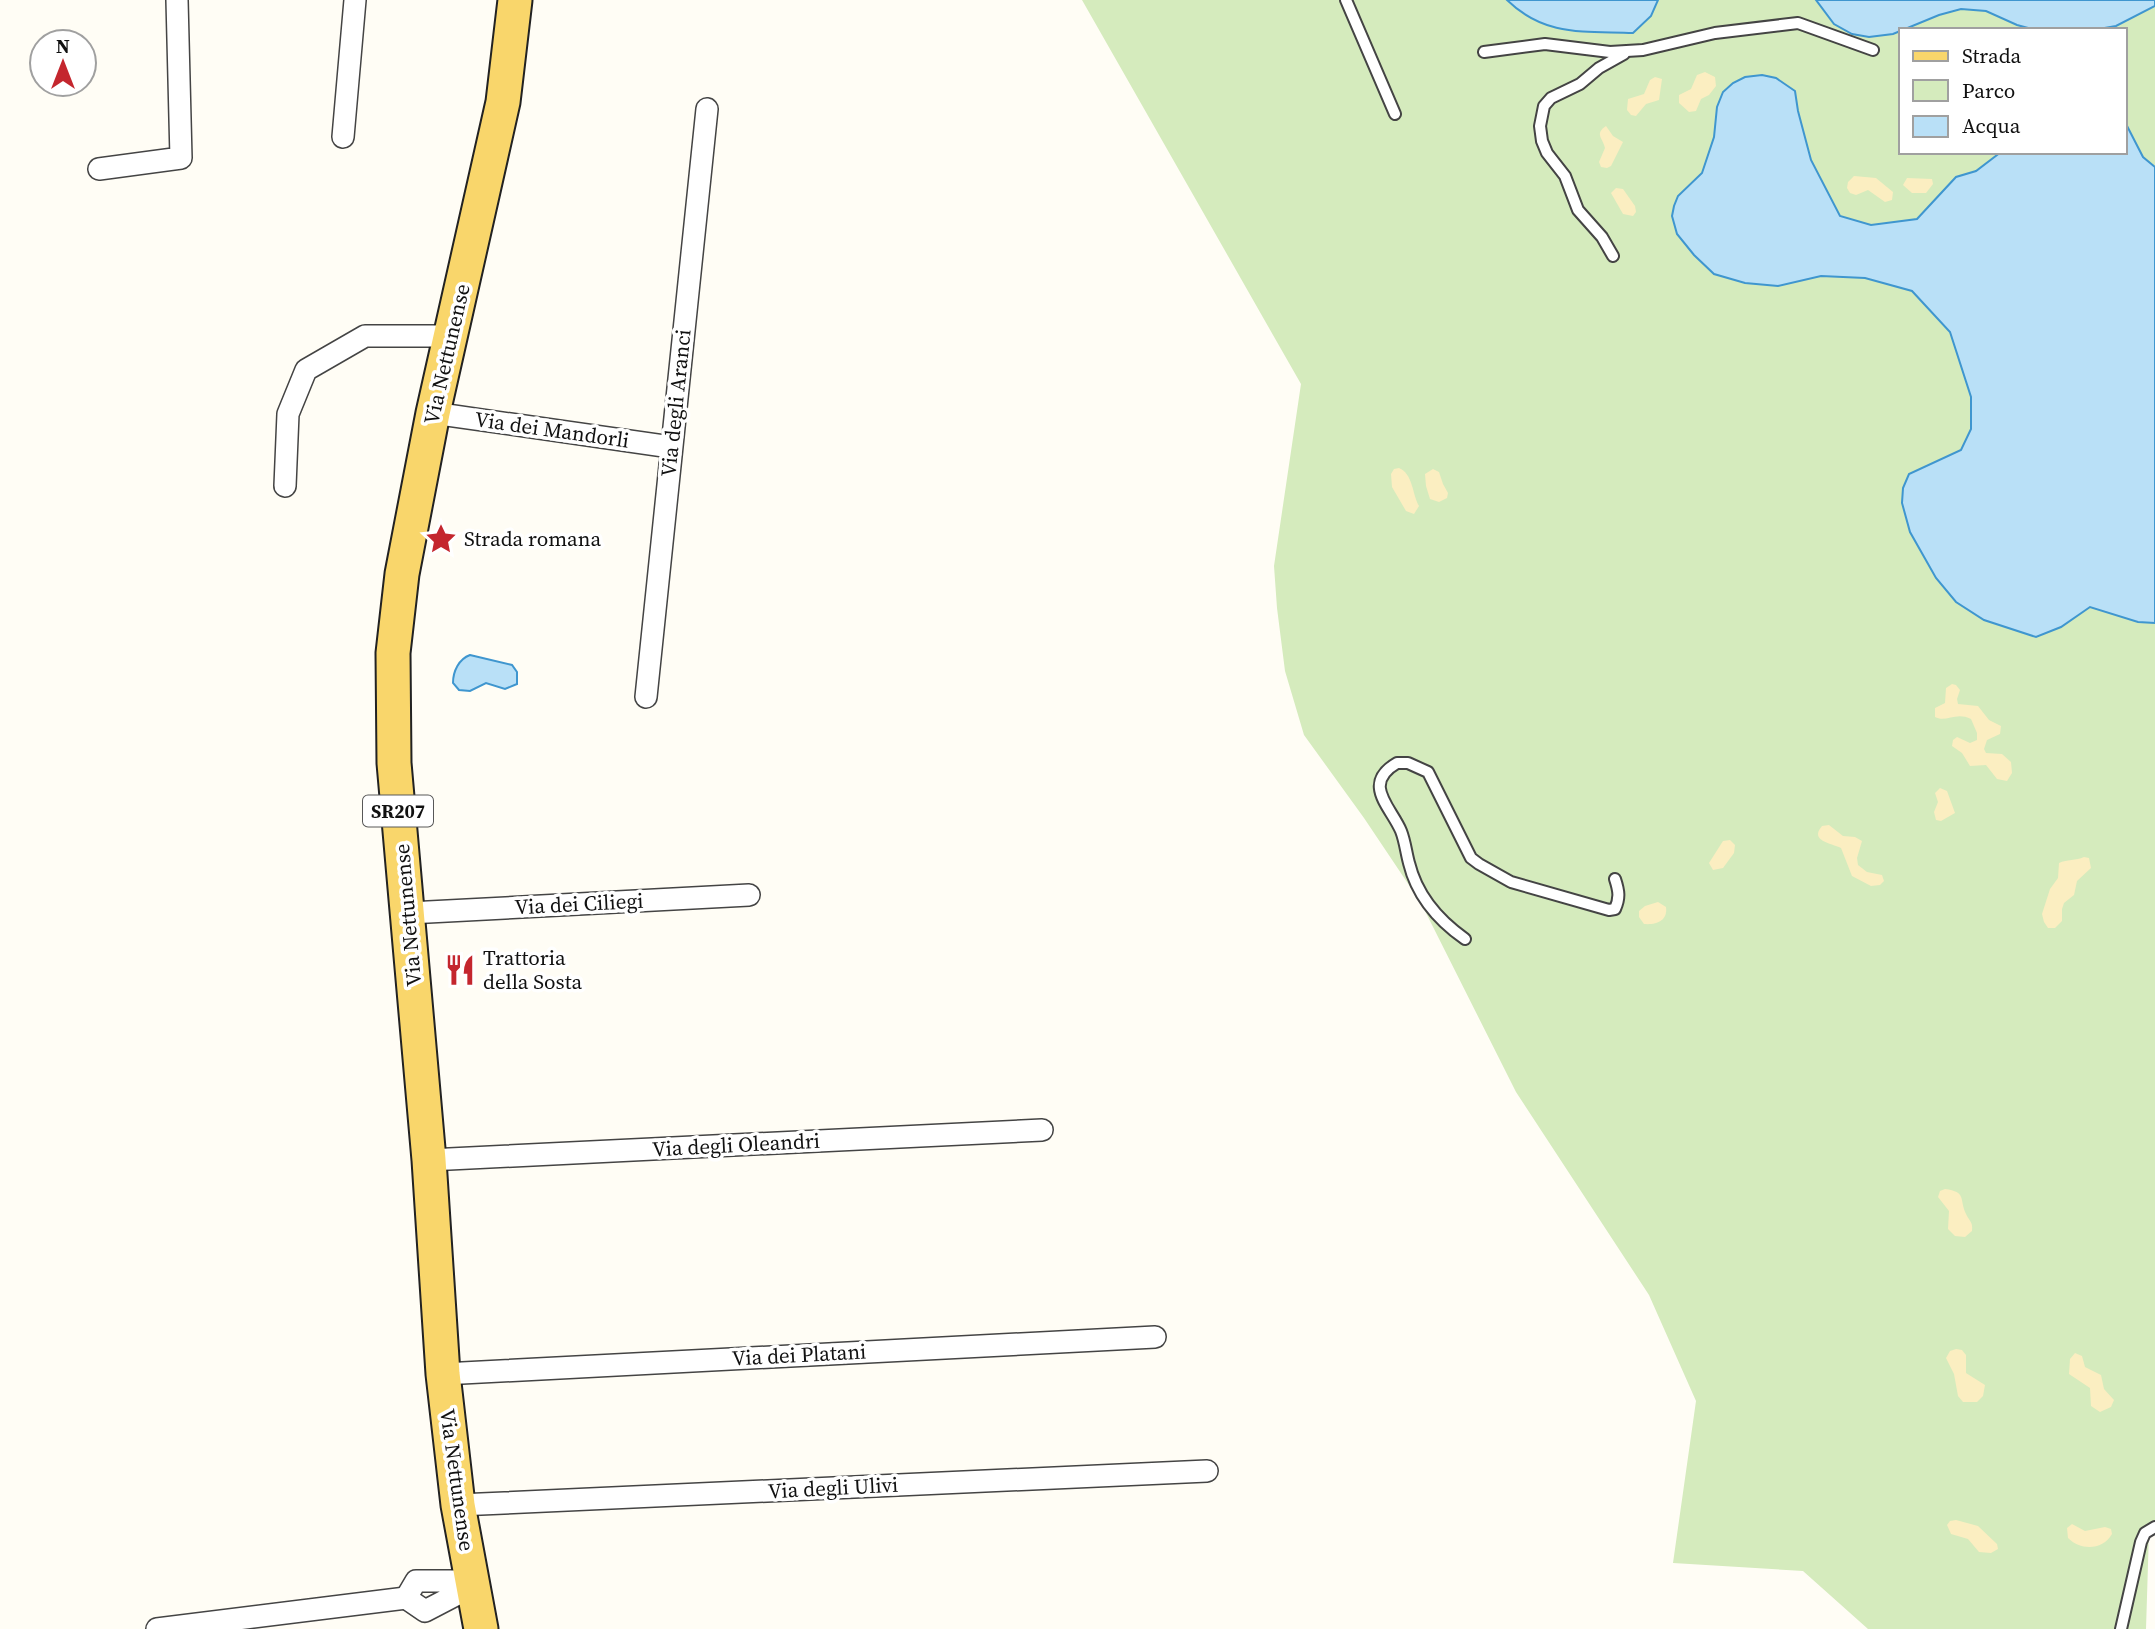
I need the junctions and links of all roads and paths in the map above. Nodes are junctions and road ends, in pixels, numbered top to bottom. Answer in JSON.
{"nodes":[{"id":1,"x":177,"y":0,"type":"edge"},
{"id":2,"x":355,"y":0,"type":"edge"},
{"id":3,"x":515,"y":0,"type":"edge"},
{"id":4,"x":1346,"y":0,"type":"edge"},
{"id":5,"x":1872,"y":50,"type":"dead end"},
{"id":6,"x":1634,"y":51,"type":"junction"},
{"id":7,"x":1484,"y":52,"type":"dead end"},
{"id":8,"x":707,"y":109,"type":"dead end"},
{"id":9,"x":1395,"y":114,"type":"dead end"},
{"id":10,"x":343,"y":137,"type":"dead end"},
{"id":11,"x":99,"y":170,"type":"dead end"},
{"id":12,"x":1613,"y":256,"type":"dead end"},
{"id":13,"x":450,"y":336,"type":"junction"},
{"id":14,"x":433,"y":413,"type":"junction"},
{"id":15,"x":671,"y":447,"type":"junction"},
{"id":16,"x":285,"y":486,"type":"dead end"},
{"id":17,"x":646,"y":697,"type":"dead end"},
{"id":18,"x":1615,"y":879,"type":"dead end"},
{"id":19,"x":749,"y":895,"type":"dead end"},
{"id":20,"x":409,"y":913,"type":"junction"},
{"id":21,"x":1465,"y":939,"type":"dead end"},
{"id":22,"x":1042,"y":1130,"type":"dead end"},
{"id":23,"x":429,"y":1160,"type":"junction"},
{"id":24,"x":1154,"y":1337,"type":"dead end"},
{"id":25,"x":443,"y":1374,"type":"junction"},
{"id":26,"x":1207,"y":1471,"type":"dead end"},
{"id":27,"x":458,"y":1505,"type":"junction"},
{"id":28,"x":2155,"y":1527,"type":"edge"},
{"id":29,"x":472,"y":1584,"type":"junction"},
{"id":30,"x":406,"y":1598,"type":"junction"},
{"id":31,"x":431,"y":1620,"type":"edge"},
{"id":32,"x":157,"y":1629,"type":"edge"},
{"id":33,"x":481,"y":1629,"type":"edge"},
{"id":34,"x":2121,"y":1629,"type":"edge"}],
"edges":[{"from":1,"to":11,"type":"street"},
{"from":2,"to":10,"type":"street"},
{"from":3,"to":13,"type":"main road","name":"Via Nettunense","number":"SR207"},
{"from":4,"to":9,"type":"lane"},
{"from":5,"to":6,"type":"lane"},
{"from":6,"to":7,"type":"lane"},
{"from":6,"to":12,"type":"lane"},
{"from":8,"to":15,"type":"street","name":"Via degli Aranci"},
{"from":13,"to":14,"type":"main road","name":"Via Nettunense","number":"SR207"},
{"from":13,"to":16,"type":"street"},
{"from":14,"to":15,"type":"street","name":"Via dei Mandorli"},
{"from":14,"to":20,"type":"main road","name":"Via Nettunense","number":"SR207"},
{"from":15,"to":17,"type":"street","name":"Via degli Aranci"},
{"from":18,"to":21,"type":"lane"},
{"from":19,"to":20,"type":"street","name":"Via dei Ciliegi"},
{"from":20,"to":23,"type":"main road","name":"Via Nettunense","number":"SR207"},
{"from":22,"to":23,"type":"street","name":"Via degli Oleandri"},
{"from":23,"to":25,"type":"main road","name":"Via Nettunense","number":"SR207"},
{"from":24,"to":25,"type":"street","name":"Via dei Platani"},
{"from":25,"to":27,"type":"main road","name":"Via Nettunense","number":"SR207"},
{"from":26,"to":27,"type":"street","name":"Via degli Ulivi"},
{"from":27,"to":29,"type":"main road","name":"Via Nettunense","number":"SR207"},
{"from":28,"to":34,"type":"lane"},
{"from":29,"to":30,"type":"street"},
{"from":29,"to":31,"type":"street"},
{"from":29,"to":33,"type":"main road","name":"Via Nettunense","number":"SR207"},
{"from":30,"to":31,"type":"street"},
{"from":30,"to":32,"type":"street"}]}
